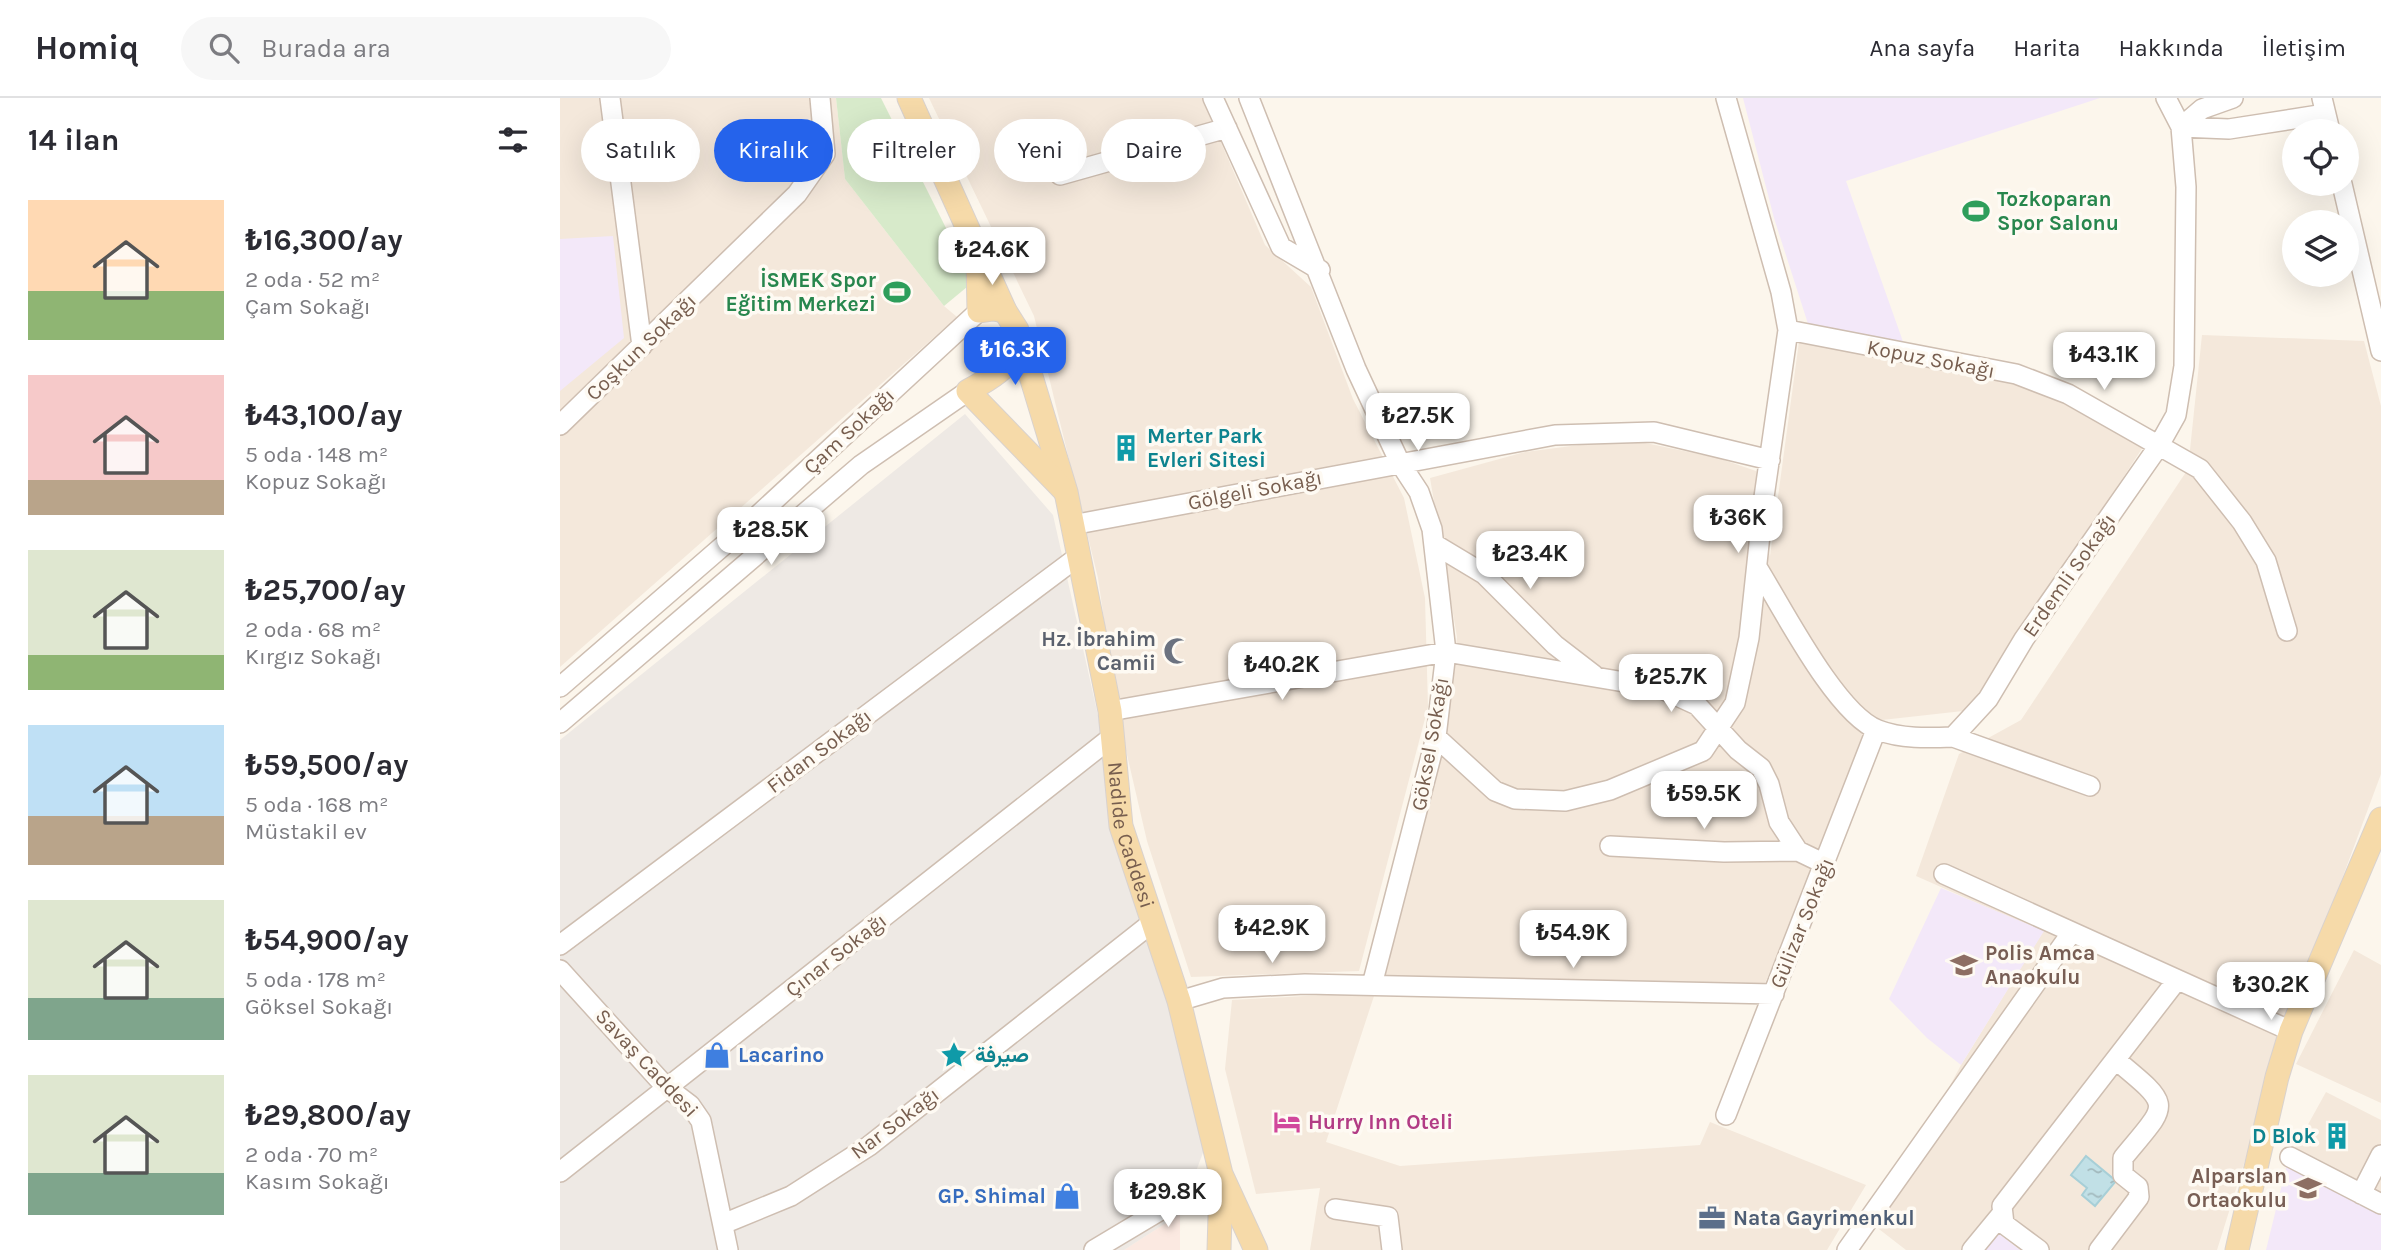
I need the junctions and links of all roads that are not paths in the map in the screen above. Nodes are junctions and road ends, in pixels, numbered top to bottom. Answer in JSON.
{"nodes":[{"id":1,"x":610,"y":98,"type":"edge"},
{"id":2,"x":820,"y":98,"type":"edge"},
{"id":3,"x":909,"y":98,"type":"edge"},
{"id":4,"x":1213,"y":98,"type":"edge"},
{"id":5,"x":1250,"y":98,"type":"edge"},
{"id":6,"x":1726,"y":98,"type":"edge"},
{"id":7,"x":2166,"y":98,"type":"edge"},
{"id":8,"x":2234,"y":98,"type":"edge"},
{"id":9,"x":2326,"y":114,"type":"edge"},
{"id":10,"x":2181,"y":127,"type":"junction"},
{"id":11,"x":1227,"y":128,"type":"junction"},
{"id":12,"x":1087,"y":167,"type":"edge"},
{"id":13,"x":2345,"y":196,"type":"edge"},
{"id":14,"x":978,"y":251,"type":"junction"},
{"id":15,"x":1320,"y":270,"type":"junction"},
{"id":16,"x":979,"y":311,"type":"junction"},
{"id":17,"x":1005,"y":312,"type":"junction"},
{"id":18,"x":1788,"y":330,"type":"junction"},
{"id":19,"x":1020,"y":345,"type":"junction"},
{"id":20,"x":642,"y":346,"type":"junction"},
{"id":21,"x":2381,"y":351,"type":"edge"},
{"id":22,"x":968,"y":391,"type":"junction"},
{"id":23,"x":560,"y":425,"type":"edge"},
{"id":24,"x":2158,"y":447,"type":"junction"},
{"id":25,"x":1770,"y":460,"type":"junction"},
{"id":26,"x":1400,"y":463,"type":"junction"},
{"id":27,"x":1066,"y":492,"type":"junction"},
{"id":28,"x":1072,"y":525,"type":"junction"},
{"id":29,"x":1434,"y":544,"type":"junction"},
{"id":30,"x":1079,"y":556,"type":"junction"},
{"id":31,"x":1757,"y":567,"type":"junction"},
{"id":32,"x":2287,"y":631,"type":"dead end"},
{"id":33,"x":1446,"y":652,"type":"junction"},
{"id":34,"x":1598,"y":678,"type":"junction"},
{"id":35,"x":560,"y":687,"type":"edge"},
{"id":36,"x":1110,"y":711,"type":"junction"},
{"id":37,"x":560,"y":723,"type":"edge"},
{"id":38,"x":1719,"y":729,"type":"junction"},
{"id":39,"x":1877,"y":730,"type":"junction"},
{"id":40,"x":1112,"y":737,"type":"junction"},
{"id":41,"x":1436,"y":737,"type":"junction"},
{"id":42,"x":1953,"y":737,"type":"junction"},
{"id":43,"x":2090,"y":786,"type":"dead end"},
{"id":44,"x":2381,"y":819,"type":"edge"},
{"id":45,"x":1610,"y":846,"type":"dead end"},
{"id":46,"x":1798,"y":851,"type":"junction"},
{"id":47,"x":1825,"y":864,"type":"junction"},
{"id":48,"x":1944,"y":874,"type":"dead end"},
{"id":49,"x":1153,"y":922,"type":"junction"},
{"id":50,"x":2072,"y":932,"type":"junction"},
{"id":51,"x":560,"y":945,"type":"edge"},
{"id":52,"x":560,"y":970,"type":"edge"},
{"id":53,"x":2178,"y":980,"type":"junction"},
{"id":54,"x":1371,"y":985,"type":"junction"},
{"id":55,"x":1774,"y":994,"type":"junction"},
{"id":56,"x":1179,"y":1001,"type":"junction"},
{"id":57,"x":2291,"y":1031,"type":"junction"},
{"id":58,"x":2116,"y":1060,"type":"junction"},
{"id":59,"x":665,"y":1086,"type":"junction"},
{"id":60,"x":1726,"y":1115,"type":"dead end"},
{"id":61,"x":2381,"y":1155,"type":"edge"},
{"id":62,"x":2290,"y":1157,"type":"dead end"},
{"id":63,"x":560,"y":1172,"type":"edge"},
{"id":64,"x":1221,"y":1174,"type":"junction"},
{"id":65,"x":2361,"y":1194,"type":"junction"},
{"id":66,"x":2381,"y":1204,"type":"edge"},
{"id":67,"x":1335,"y":1209,"type":"dead end"},
{"id":68,"x":2000,"y":1216,"type":"junction"},
{"id":69,"x":723,"y":1224,"type":"junction"},
{"id":70,"x":728,"y":1250,"type":"edge"},
{"id":71,"x":1094,"y":1250,"type":"edge"},
{"id":72,"x":1219,"y":1250,"type":"edge"},
{"id":73,"x":1256,"y":1250,"type":"edge"},
{"id":74,"x":1392,"y":1250,"type":"edge"},
{"id":75,"x":1847,"y":1250,"type":"edge"},
{"id":76,"x":1972,"y":1250,"type":"edge"},
{"id":77,"x":2039,"y":1250,"type":"edge"},
{"id":78,"x":2099,"y":1250,"type":"edge"},
{"id":79,"x":2237,"y":1250,"type":"edge"}],
"edges":[{"from":1,"to":20,"type":"street"},
{"from":2,"to":20,"type":"street","name":"Coşkun Sokağı"},
{"from":3,"to":14,"type":"main road"},
{"from":4,"to":11,"type":"street"},
{"from":5,"to":15,"type":"street","name":"Göksel Sokağı"},
{"from":6,"to":18,"type":"street"},
{"from":7,"to":10,"type":"street"},
{"from":8,"to":10,"type":"street"},
{"from":9,"to":10,"type":"street"},
{"from":10,"to":24,"type":"street","name":"Erdemli Sokağı"},
{"from":11,"to":12,"type":"street"},
{"from":11,"to":15,"type":"street"},
{"from":13,"to":21,"type":"street"},
{"from":14,"to":16,"type":"main road"},
{"from":14,"to":17,"type":"main road"},
{"from":15,"to":26,"type":"street","name":"Göksel Sokağı"},
{"from":16,"to":17,"type":"main road"},
{"from":16,"to":35,"type":"street","name":"Çam Sokağı"},
{"from":17,"to":19,"type":"main road","name":"Nadide Caddesi"},
{"from":18,"to":24,"type":"street","name":"Kopuz Sokağı"},
{"from":18,"to":25,"type":"street"},
{"from":19,"to":22,"type":"main road"},
{"from":19,"to":27,"type":"main road","name":"Nadide Caddesi"},
{"from":20,"to":23,"type":"street","name":"Coşkun Sokağı"},
{"from":22,"to":27,"type":"main road"},
{"from":22,"to":37,"type":"street","name":"Çam Sokağı"},
{"from":24,"to":32,"type":"street","name":"Kopuz Sokağı"},
{"from":24,"to":42,"type":"street","name":"Erdemli Sokağı"},
{"from":25,"to":26,"type":"street","name":"Gölgeli Sokağı"},
{"from":25,"to":31,"type":"street"},
{"from":26,"to":28,"type":"street","name":"Gölgeli Sokağı"},
{"from":26,"to":29,"type":"street","name":"Göksel Sokağı"},
{"from":27,"to":28,"type":"main road","name":"Nadide Caddesi"},
{"from":28,"to":30,"type":"main road","name":"Nadide Caddesi"},
{"from":29,"to":33,"type":"street","name":"Göksel Sokağı"},
{"from":29,"to":34,"type":"street"},
{"from":30,"to":36,"type":"main road","name":"Nadide Caddesi"},
{"from":30,"to":51,"type":"street","name":"Fidan Sokağı"},
{"from":31,"to":38,"type":"street"},
{"from":31,"to":39,"type":"street"},
{"from":33,"to":34,"type":"street"},
{"from":33,"to":36,"type":"street"},
{"from":33,"to":41,"type":"street","name":"Göksel Sokağı"},
{"from":34,"to":38,"type":"street"},
{"from":36,"to":40,"type":"main road","name":"Nadide Caddesi"},
{"from":38,"to":41,"type":"street"},
{"from":38,"to":46,"type":"street"},
{"from":39,"to":42,"type":"street"},
{"from":39,"to":47,"type":"street","name":"Gülizar Sokağı"},
{"from":40,"to":49,"type":"main road","name":"Nadide Caddesi"},
{"from":40,"to":59,"type":"street","name":"Çınar Sokağı"},
{"from":41,"to":54,"type":"street","name":"Göksel Sokağı"},
{"from":42,"to":43,"type":"street"},
{"from":44,"to":57,"type":"main road"},
{"from":45,"to":46,"type":"street"},
{"from":46,"to":47,"type":"street"},
{"from":47,"to":55,"type":"street","name":"Gülizar Sokağı"},
{"from":48,"to":50,"type":"street"},
{"from":49,"to":56,"type":"main road","name":"Nadide Caddesi"},
{"from":49,"to":69,"type":"street","name":"Nar Sokağı"},
{"from":50,"to":53,"type":"street"},
{"from":50,"to":75,"type":"street"},
{"from":52,"to":59,"type":"street","name":"Savaş Caddesi"},
{"from":53,"to":57,"type":"street"},
{"from":53,"to":58,"type":"street"},
{"from":54,"to":55,"type":"street"},
{"from":54,"to":56,"type":"street"},
{"from":55,"to":60,"type":"street","name":"Gülizar Sokağı"},
{"from":56,"to":64,"type":"main road","name":"Nadide Caddesi"},
{"from":57,"to":79,"type":"main road"},
{"from":58,"to":68,"type":"street"},
{"from":58,"to":78,"type":"street"},
{"from":59,"to":63,"type":"street","name":"Çınar Sokağı"},
{"from":59,"to":69,"type":"street","name":"Savaş Caddesi"},
{"from":61,"to":65,"type":"street"},
{"from":62,"to":65,"type":"street"},
{"from":64,"to":71,"type":"street"},
{"from":64,"to":72,"type":"main road"},
{"from":64,"to":73,"type":"main road"},
{"from":65,"to":66,"type":"street"},
{"from":67,"to":74,"type":"street"},
{"from":68,"to":76,"type":"street"},
{"from":68,"to":77,"type":"street"},
{"from":69,"to":70,"type":"street","name":"Savaş Caddesi"}]}
